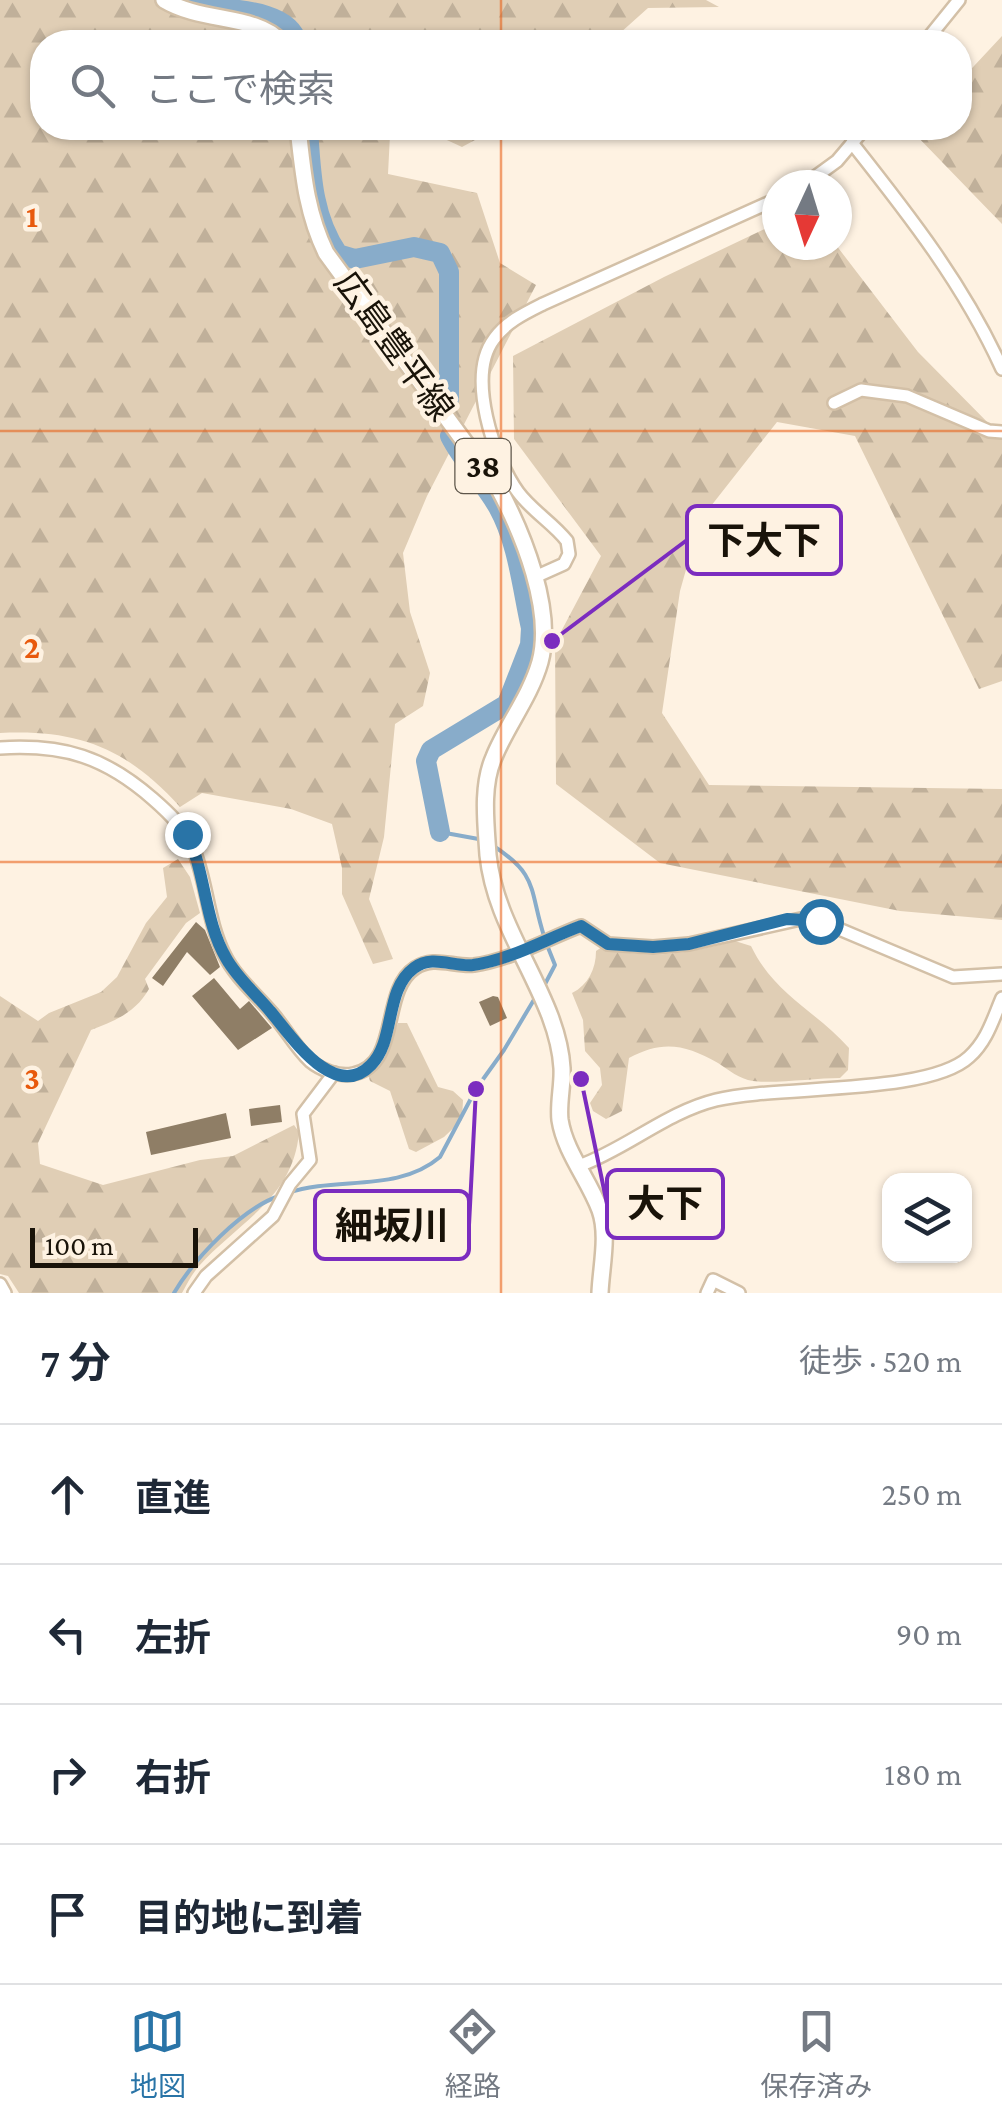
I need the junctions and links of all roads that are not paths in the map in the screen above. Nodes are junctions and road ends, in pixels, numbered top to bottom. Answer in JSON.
{"nodes":[{"id":1,"x":164,"y":0,"type":"edge"},
{"id":2,"x":958,"y":0,"type":"edge"},
{"id":3,"x":269,"y":30,"type":"edge"},
{"id":4,"x":934,"y":30,"type":"edge"},
{"id":5,"x":299,"y":140,"type":"edge"},
{"id":6,"x":855,"y":140,"type":"edge"},
{"id":7,"x":852,"y":144,"type":"junction"},
{"id":8,"x":825,"y":170,"type":"edge"},
{"id":9,"x":762,"y":205,"type":"edge"},
{"id":10,"x":1002,"y":368,"type":"edge"},
{"id":11,"x":834,"y":402,"type":"dead end"},
{"id":12,"x":1002,"y":432,"type":"edge"},
{"id":13,"x":534,"y":577,"type":"junction"},
{"id":14,"x":0,"y":748,"type":"edge"},
{"id":15,"x":519,"y":950,"type":"junction"},
{"id":16,"x":1002,"y":974,"type":"edge"},
{"id":17,"x":1002,"y":998,"type":"edge"},
{"id":18,"x":334,"y":1073,"type":"junction"},
{"id":19,"x":579,"y":1166,"type":"junction"},
{"id":20,"x":0,"y":1284,"type":"edge"},
{"id":21,"x":5,"y":1293,"type":"edge"},
{"id":22,"x":194,"y":1293,"type":"edge"},
{"id":23,"x":600,"y":1293,"type":"edge"},
{"id":24,"x":706,"y":1293,"type":"edge"},
{"id":25,"x":739,"y":1293,"type":"edge"}],
"edges":[{"from":1,"to":3,"type":"main road"},
{"from":2,"to":4,"type":"street"},
{"from":5,"to":13,"type":"main road","name":"広島豊平線","number":"38"},
{"from":6,"to":7,"type":"street"},
{"from":7,"to":8,"type":"street"},
{"from":7,"to":10,"type":"street"},
{"from":9,"to":13,"type":"street"},
{"from":11,"to":12,"type":"street"},
{"from":13,"to":15,"type":"main road","name":"広島豊平線","number":"38"},
{"from":14,"to":18,"type":"street"},
{"from":15,"to":16,"type":"street"},
{"from":15,"to":18,"type":"street"},
{"from":15,"to":19,"type":"main road","name":"広島豊平線","number":"38"},
{"from":17,"to":19,"type":"street"},
{"from":18,"to":22,"type":"street"},
{"from":19,"to":23,"type":"main road","name":"広島豊平線","number":"38"},
{"from":20,"to":21,"type":"street"},
{"from":24,"to":25,"type":"street"}]}
